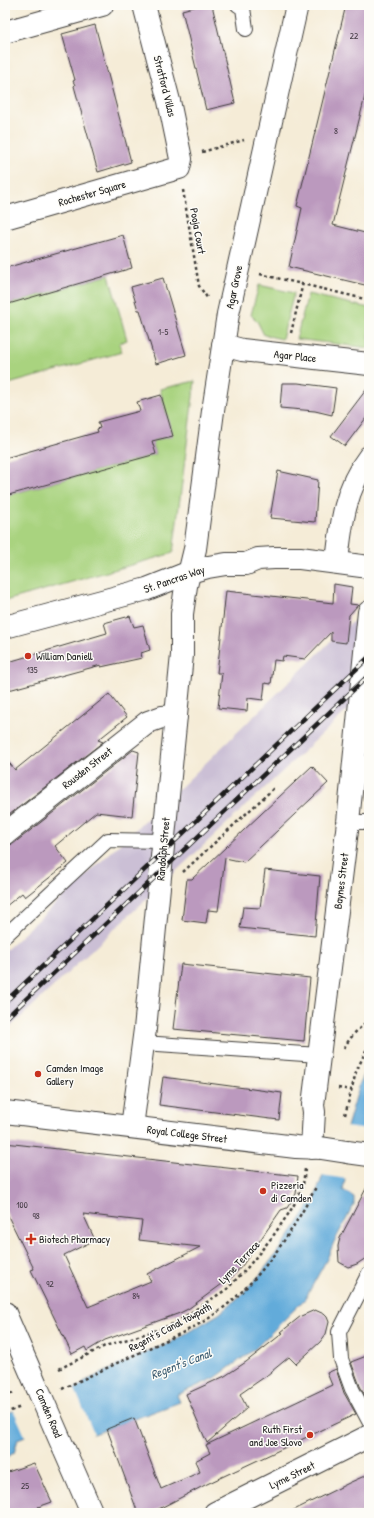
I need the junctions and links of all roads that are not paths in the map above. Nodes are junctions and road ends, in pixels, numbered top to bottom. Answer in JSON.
{"nodes":[{"id":1,"x":102,"y":5,"type":"edge"},
{"id":2,"x":144,"y":5,"type":"edge"},
{"id":3,"x":238,"y":5,"type":"edge"},
{"id":4,"x":297,"y":5,"type":"edge"},
{"id":5,"x":246,"y":29,"type":"dead end"},
{"id":6,"x":5,"y":32,"type":"edge"},
{"id":7,"x":180,"y":177,"type":"joint"},
{"id":8,"x":5,"y":218,"type":"edge"},
{"id":9,"x":223,"y":345,"type":"junction"},
{"id":10,"x":369,"y":364,"type":"edge"},
{"id":11,"x":369,"y":457,"type":"edge"},
{"id":12,"x":337,"y":562,"type":"junction"},
{"id":13,"x":369,"y":567,"type":"edge"},
{"id":14,"x":190,"y":572,"type":"junction"},
{"id":15,"x":369,"y":612,"type":"edge"},
{"id":16,"x":5,"y":627,"type":"edge"},
{"id":17,"x":176,"y":716,"type":"junction"},
{"id":18,"x":358,"y":822,"type":"edge"},
{"id":19,"x":5,"y":834,"type":"edge"},
{"id":20,"x":164,"y":841,"type":"junction"},
{"id":21,"x":5,"y":936,"type":"edge"},
{"id":22,"x":143,"y":1043,"type":"junction"},
{"id":23,"x":319,"y":1055,"type":"junction"},
{"id":24,"x":5,"y":1112,"type":"edge"},
{"id":25,"x":132,"y":1127,"type":"junction"},
{"id":26,"x":312,"y":1155,"type":"junction"},
{"id":27,"x":369,"y":1155,"type":"edge"},
{"id":28,"x":369,"y":1273,"type":"edge"},
{"id":29,"x":5,"y":1313,"type":"edge"},
{"id":30,"x":369,"y":1422,"type":"edge"},
{"id":31,"x":369,"y":1436,"type":"edge"},
{"id":32,"x":92,"y":1513,"type":"edge"},
{"id":33,"x":215,"y":1513,"type":"edge"}],
"edges":[{"from":1,"to":6,"type":"main road"},
{"from":2,"to":7,"type":"main road","name":"Stratford Villas"},
{"from":3,"to":5,"type":"lane"},
{"from":4,"to":9,"type":"main road","name":"Agar Grove"},
{"from":7,"to":8,"type":"main road","name":"Rochester Square"},
{"from":9,"to":10,"type":"main road","name":"Agar Place"},
{"from":9,"to":14,"type":"main road","name":"Agar Grove"},
{"from":11,"to":12,"type":"main road"},
{"from":12,"to":13,"type":"main road","name":"St. Pancras Way"},
{"from":12,"to":14,"type":"main road","name":"St. Pancras Way"},
{"from":14,"to":16,"type":"main road","name":"St. Pancras Way"},
{"from":14,"to":17,"type":"main road","name":"Randolph Street"},
{"from":15,"to":18,"type":"main road","name":"Baynes Street"},
{"from":17,"to":19,"type":"main road","name":"Rousden Street"},
{"from":17,"to":20,"type":"main road","name":"Randolph Street"},
{"from":18,"to":23,"type":"main road","name":"Baynes Street"},
{"from":20,"to":21,"type":"lane"},
{"from":20,"to":22,"type":"main road","name":"Randolph Street"},
{"from":22,"to":23,"type":"lane"},
{"from":22,"to":25,"type":"main road","name":"Randolph Street"},
{"from":23,"to":26,"type":"main road","name":"Baynes Street"},
{"from":24,"to":25,"type":"main road","name":"Royal College Street"},
{"from":25,"to":26,"type":"main road","name":"Royal College Street"},
{"from":26,"to":27,"type":"main road","name":"Royal College Street","bridge":true},
{"from":28,"to":30,"type":"lane"},
{"from":29,"to":32,"type":"main road","name":"Camden Road","bridge":true},
{"from":31,"to":33,"type":"main road","name":"Lyme Street"}]}
